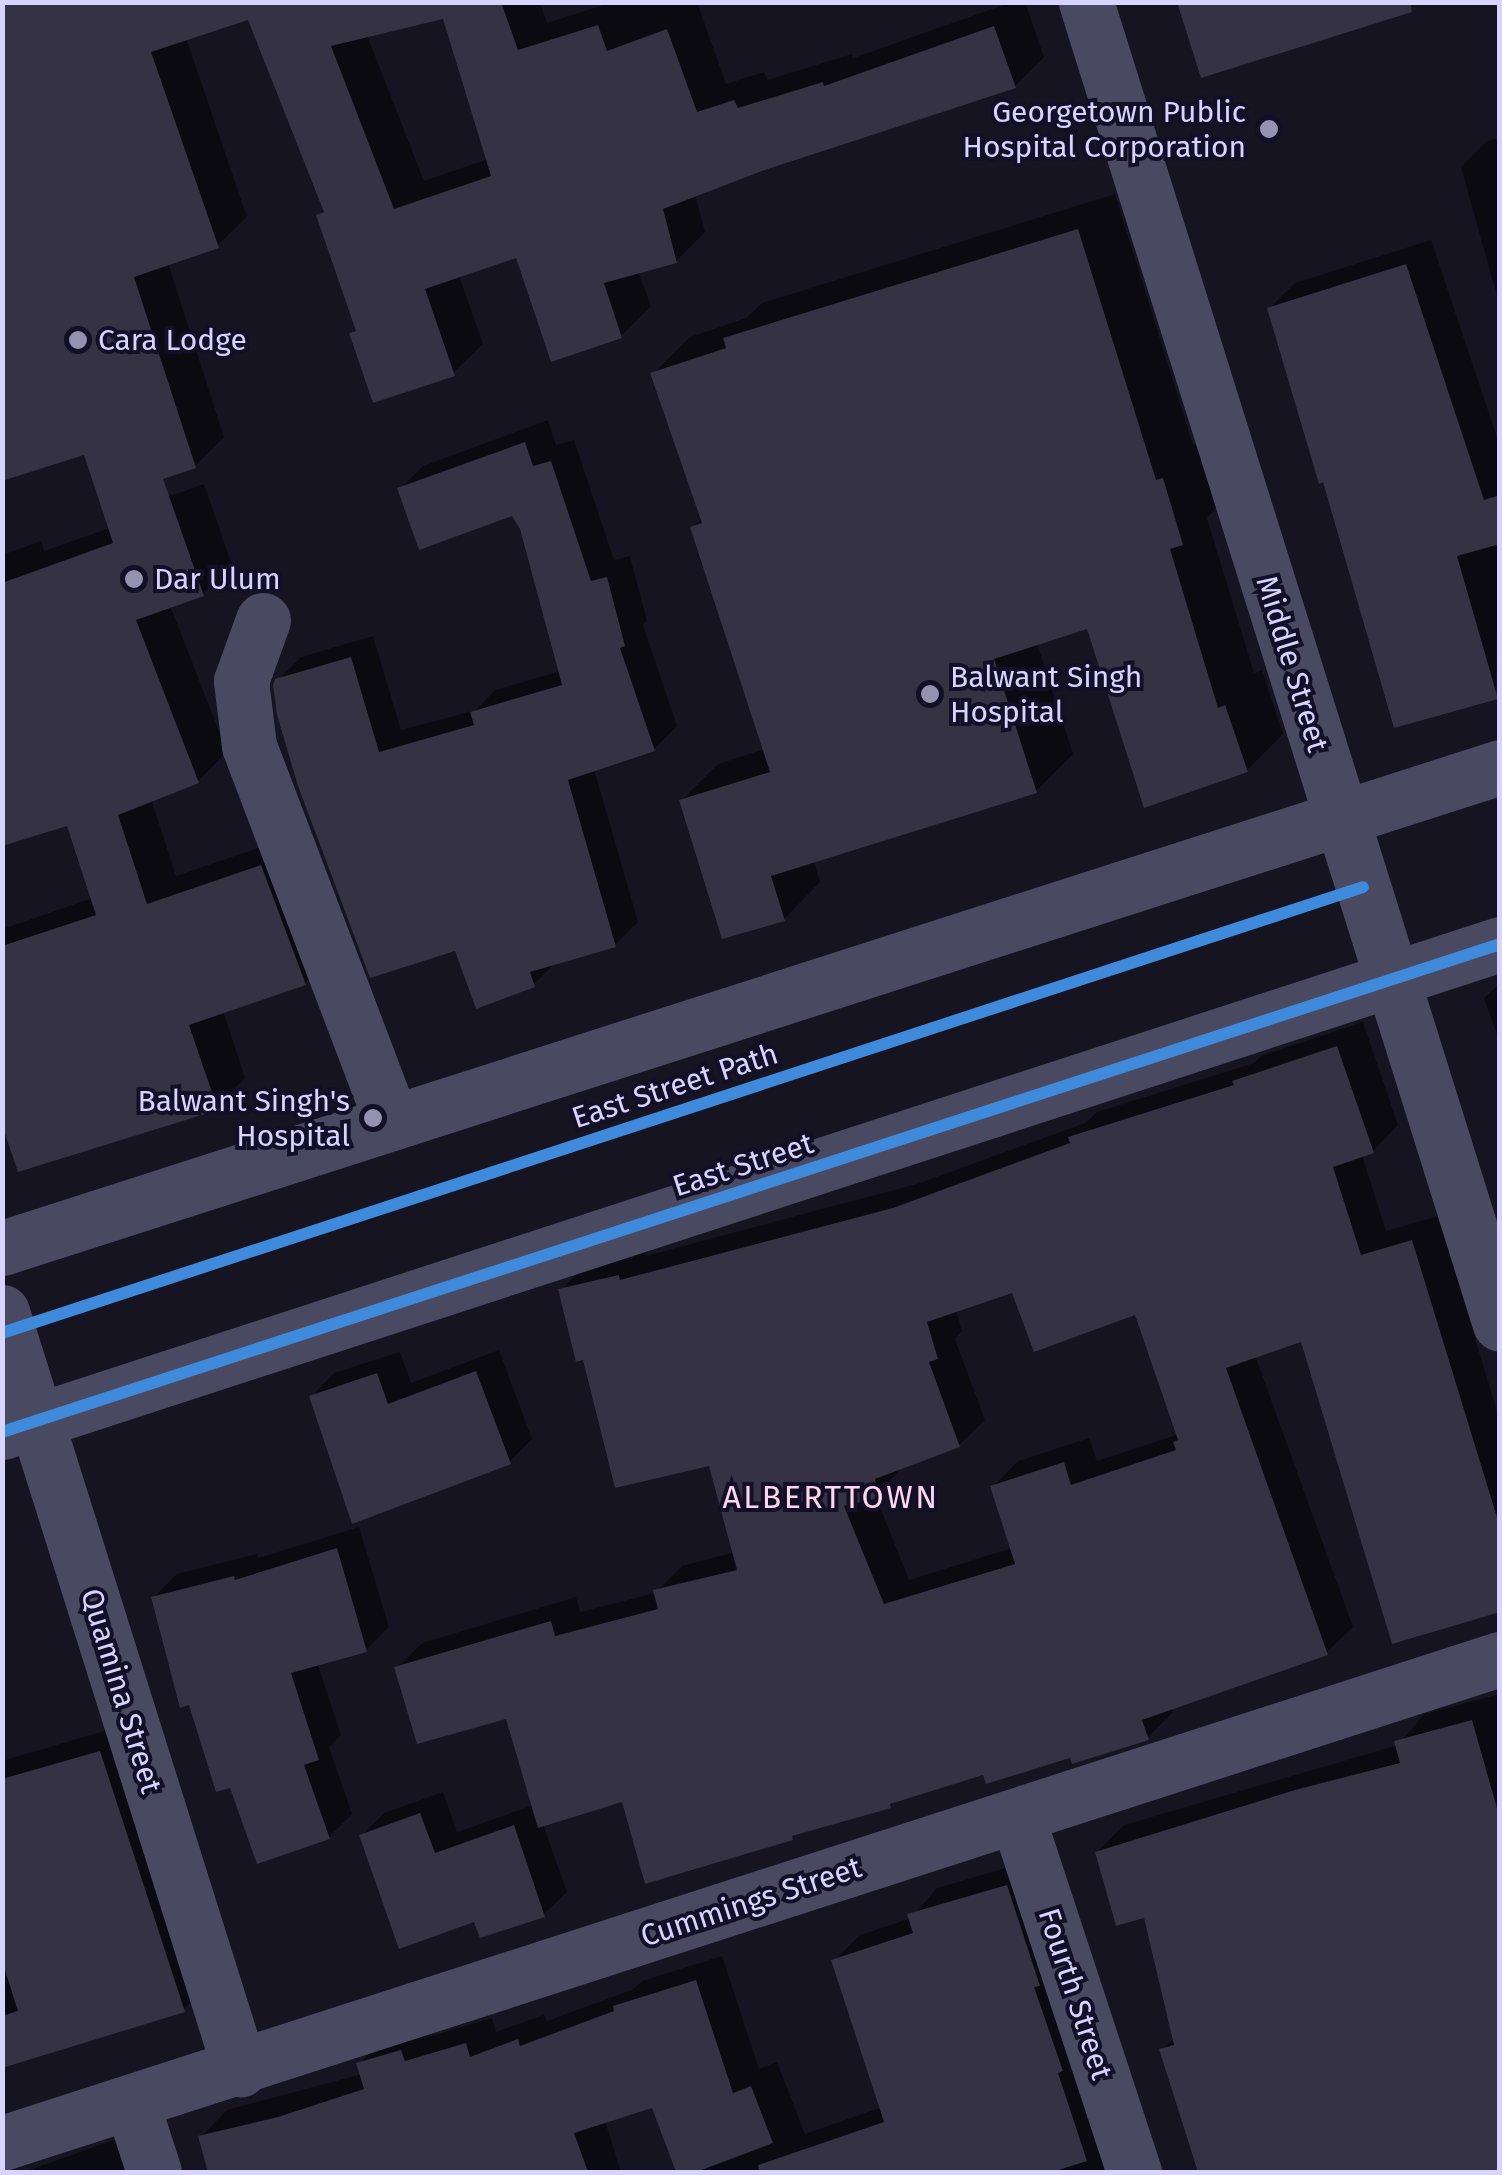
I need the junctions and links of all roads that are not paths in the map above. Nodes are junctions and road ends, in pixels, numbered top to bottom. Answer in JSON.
{"nodes":[{"id":1,"x":1086,"y":2,"type":"edge"},
{"id":2,"x":262,"y":620,"type":"dead end"},
{"id":3,"x":1500,"y":767,"type":"edge"},
{"id":4,"x":1341,"y":818,"type":"junction"},
{"id":5,"x":1500,"y":944,"type":"edge"},
{"id":6,"x":1391,"y":980,"type":"junction"},
{"id":7,"x":392,"y":1123,"type":"junction"},
{"id":8,"x":2,"y":1248,"type":"edge"},
{"id":9,"x":2,"y":1312,"type":"edge"},
{"id":10,"x":1500,"y":1324,"type":"edge"},
{"id":11,"x":20,"y":1427,"type":"edge"},
{"id":12,"x":1500,"y":1659,"type":"edge"},
{"id":13,"x":1017,"y":1816,"type":"junction"},
{"id":14,"x":240,"y":2069,"type":"junction"},
{"id":15,"x":132,"y":2104,"type":"junction"},
{"id":16,"x":2,"y":2143,"type":"edge"},
{"id":17,"x":154,"y":2172,"type":"edge"},
{"id":18,"x":1134,"y":2172,"type":"edge"}],
"edges":[{"from":1,"to":4,"type":"street","name":"Middle Street"},
{"from":2,"to":7,"type":"street"},
{"from":3,"to":4,"type":"street"},
{"from":4,"to":6,"type":"street","name":"Middle Street"},
{"from":4,"to":7,"type":"street"},
{"from":5,"to":6,"type":"street","name":"East Street"},
{"from":6,"to":10,"type":"street","name":"Middle Street"},
{"from":6,"to":11,"type":"street","name":"East Street"},
{"from":7,"to":8,"type":"street"},
{"from":9,"to":11,"type":"street","name":"Quamina Street"},
{"from":11,"to":14,"type":"street","name":"Quamina Street"},
{"from":12,"to":13,"type":"street","name":"Cummings Street"},
{"from":13,"to":14,"type":"street","name":"Cummings Street"},
{"from":13,"to":18,"type":"street","name":"Fourth Street"},
{"from":14,"to":15,"type":"street","name":"Cummings Street"},
{"from":15,"to":16,"type":"street","name":"Cummings Street"},
{"from":15,"to":17,"type":"street"}]}
